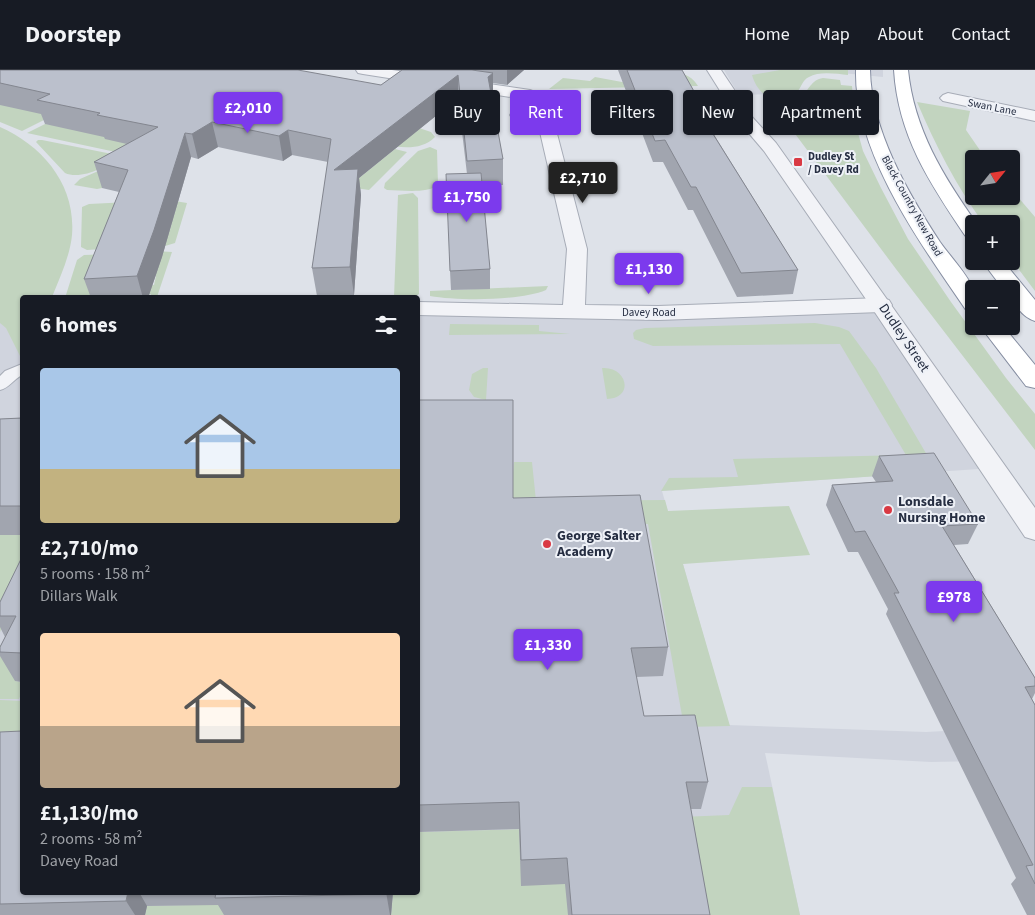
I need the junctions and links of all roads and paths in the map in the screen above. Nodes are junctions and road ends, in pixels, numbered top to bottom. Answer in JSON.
{"nodes":[{"id":1,"x":363,"y":70,"type":"edge"},
{"id":2,"x":714,"y":70,"type":"edge"},
{"id":3,"x":863,"y":70,"type":"edge"},
{"id":4,"x":901,"y":70,"type":"edge"},
{"id":5,"x":948,"y":98,"type":"dead end"},
{"id":6,"x":510,"y":99,"type":"edge"},
{"id":7,"x":1035,"y":116,"type":"edge"},
{"id":8,"x":546,"y":135,"type":"edge"},
{"id":9,"x":767,"y":135,"type":"edge"},
{"id":10,"x":770,"y":147,"type":"junction"},
{"id":11,"x":965,"y":221,"type":"edge"},
{"id":12,"x":999,"y":270,"type":"edge"},
{"id":13,"x":965,"y":291,"type":"edge"},
{"id":14,"x":881,"y":305,"type":"junction"},
{"id":15,"x":420,"y":309,"type":"edge"},
{"id":16,"x":574,"y":311,"type":"junction"},
{"id":17,"x":1035,"y":314,"type":"edge"},
{"id":18,"x":998,"y":335,"type":"edge"},
{"id":19,"x":20,"y":370,"type":"edge"},
{"id":20,"x":1035,"y":381,"type":"edge"},
{"id":21,"x":0,"y":385,"type":"edge"},
{"id":22,"x":1035,"y":530,"type":"edge"}],
"edges":[{"from":1,"to":6,"type":"street"},
{"from":2,"to":10,"type":"street","name":"Dudley Street"},
{"from":3,"to":13,"type":"highway","name":"Black Country New Road"},
{"from":4,"to":11,"type":"highway"},
{"from":5,"to":7,"type":"street","name":"Swan Lane"},
{"from":8,"to":16,"type":"street"},
{"from":9,"to":10,"type":"street","name":"Dudley Street"},
{"from":10,"to":14,"type":"street","name":"Dudley Street"},
{"from":12,"to":17,"type":"highway"},
{"from":14,"to":16,"type":"street","name":"Davey Road"},
{"from":14,"to":22,"type":"street","name":"Dudley Street"},
{"from":15,"to":16,"type":"street","name":"Davey Road"},
{"from":18,"to":20,"type":"highway"},
{"from":19,"to":21,"type":"lane"}]}
